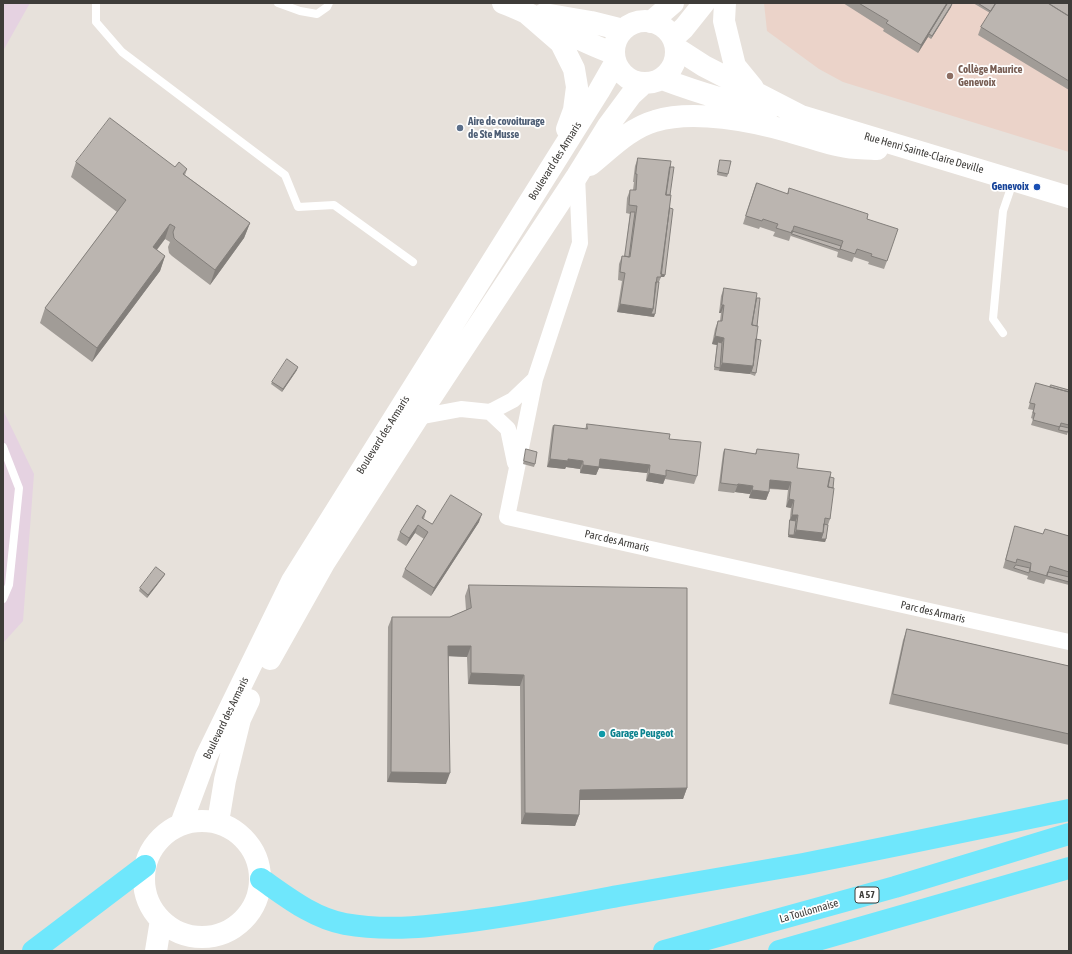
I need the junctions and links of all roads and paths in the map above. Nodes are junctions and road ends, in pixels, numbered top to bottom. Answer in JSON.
{"nodes":[{"id":1,"x":96,"y":3,"type":"edge"},
{"id":2,"x":278,"y":3,"type":"edge"},
{"id":3,"x":329,"y":3,"type":"edge"},
{"id":4,"x":503,"y":3,"type":"edge"},
{"id":5,"x":673,"y":3,"type":"edge"},
{"id":6,"x":704,"y":3,"type":"edge"},
{"id":7,"x":725,"y":3,"type":"edge"},
{"id":8,"x":524,"y":10,"type":"junction"},
{"id":9,"x":652,"y":22,"type":"junction"},
{"id":10,"x":623,"y":30,"type":"junction"},
{"id":11,"x":675,"y":43,"type":"junction"},
{"id":12,"x":614,"y":58,"type":"junction"},
{"id":13,"x":653,"y":82,"type":"junction"},
{"id":14,"x":757,"y":94,"type":"junction"},
{"id":15,"x":801,"y":116,"type":"junction"},
{"id":16,"x":925,"y":153,"type":"junction"},
{"id":17,"x":558,"y":156,"type":"junction"},
{"id":18,"x":577,"y":176,"type":"junction"},
{"id":19,"x":1014,"y":179,"type":"junction"},
{"id":20,"x":1069,"y":196,"type":"edge"},
{"id":21,"x":413,"y":262,"type":"dead end"},
{"id":22,"x":1003,"y":333,"type":"dead end"},
{"id":23,"x":535,"y":379,"type":"junction"},
{"id":24,"x":490,"y":412,"type":"junction"},
{"id":25,"x":418,"y":417,"type":"junction"},
{"id":26,"x":3,"y":447,"type":"edge"},
{"id":27,"x":517,"y":470,"type":"junction"},
{"id":28,"x":3,"y":599,"type":"edge"},
{"id":29,"x":1069,"y":642,"type":"edge"},
{"id":30,"x":1069,"y":810,"type":"edge"},
{"id":31,"x":218,"y":822,"type":"junction"},
{"id":32,"x":181,"y":824,"type":"junction"},
{"id":33,"x":1069,"y":834,"type":"edge"},
{"id":34,"x":145,"y":866,"type":"junction"},
{"id":35,"x":1069,"y":868,"type":"edge"},
{"id":36,"x":261,"y":879,"type":"junction"},
{"id":37,"x":918,"y":911,"type":"junction"},
{"id":38,"x":161,"y":920,"type":"junction"},
{"id":39,"x":212,"y":944,"type":"edge"},
{"id":40,"x":33,"y":951,"type":"edge"},
{"id":41,"x":156,"y":951,"type":"edge"},
{"id":42,"x":664,"y":951,"type":"edge"},
{"id":43,"x":779,"y":951,"type":"edge"},
{"id":44,"x":819,"y":951,"type":"edge"}],
"edges":[{"from":1,"to":21,"type":"lane"},
{"from":2,"to":3,"type":"lane"},
{"from":4,"to":8,"type":"main road"},
{"from":5,"to":9,"type":"main road"},
{"from":6,"to":11,"type":"main road"},
{"from":7,"to":14,"type":"main road","name":"Rue Henri Sainte-Claire Deville"},
{"from":8,"to":10,"type":"main road"},
{"from":8,"to":12,"type":"main road"},
{"from":8,"to":17,"type":"main road"},
{"from":9,"to":10,"type":"main road"},
{"from":9,"to":11,"type":"main road"},
{"from":10,"to":12,"type":"main road"},
{"from":11,"to":13,"type":"main road"},
{"from":11,"to":14,"type":"main road","name":"Rue Henri Sainte-Claire Deville"},
{"from":12,"to":13,"type":"main road"},
{"from":12,"to":17,"type":"main road","name":"Boulevard des Armaris"},
{"from":13,"to":15,"type":"main road","name":"Rue Henri Sainte-Claire Deville"},
{"from":13,"to":18,"type":"main road","name":"Boulevard des Armaris"},
{"from":14,"to":15,"type":"main road","name":"Rue Henri Sainte-Claire Deville"},
{"from":15,"to":16,"type":"main road","name":"Rue Henri Sainte-Claire Deville"},
{"from":16,"to":18,"type":"main road"},
{"from":16,"to":19,"type":"main road","name":"Rue Henri Sainte-Claire Deville"},
{"from":17,"to":32,"type":"main road","name":"Boulevard des Armaris"},
{"from":18,"to":23,"type":"street","name":"Parc des Armaris"},
{"from":18,"to":25,"type":"main road","name":"Boulevard des Armaris"},
{"from":19,"to":20,"type":"main road","name":"Rue Henri Sainte-Claire Deville"},
{"from":19,"to":22,"type":"lane"},
{"from":23,"to":24,"type":"street"},
{"from":23,"to":27,"type":"street","name":"Parc des Armaris"},
{"from":24,"to":25,"type":"street"},
{"from":24,"to":27,"type":"street"},
{"from":25,"to":31,"type":"main road","name":"Boulevard des Armaris"},
{"from":26,"to":28,"type":"lane"},
{"from":27,"to":29,"type":"street","name":"Parc des Armaris"},
{"from":30,"to":36,"type":"highway"},
{"from":31,"to":32,"type":"main road"},
{"from":31,"to":36,"type":"main road"},
{"from":32,"to":34,"type":"main road"},
{"from":33,"to":42,"type":"highway","name":"La Toulonnaise","number":"A 57"},
{"from":34,"to":38,"type":"main road"},
{"from":34,"to":40,"type":"highway"},
{"from":35,"to":37,"type":"highway"},
{"from":36,"to":39,"type":"main road"},
{"from":37,"to":43,"type":"highway"},
{"from":37,"to":44,"type":"highway"},
{"from":38,"to":39,"type":"main road"},
{"from":38,"to":41,"type":"main road"}]}
